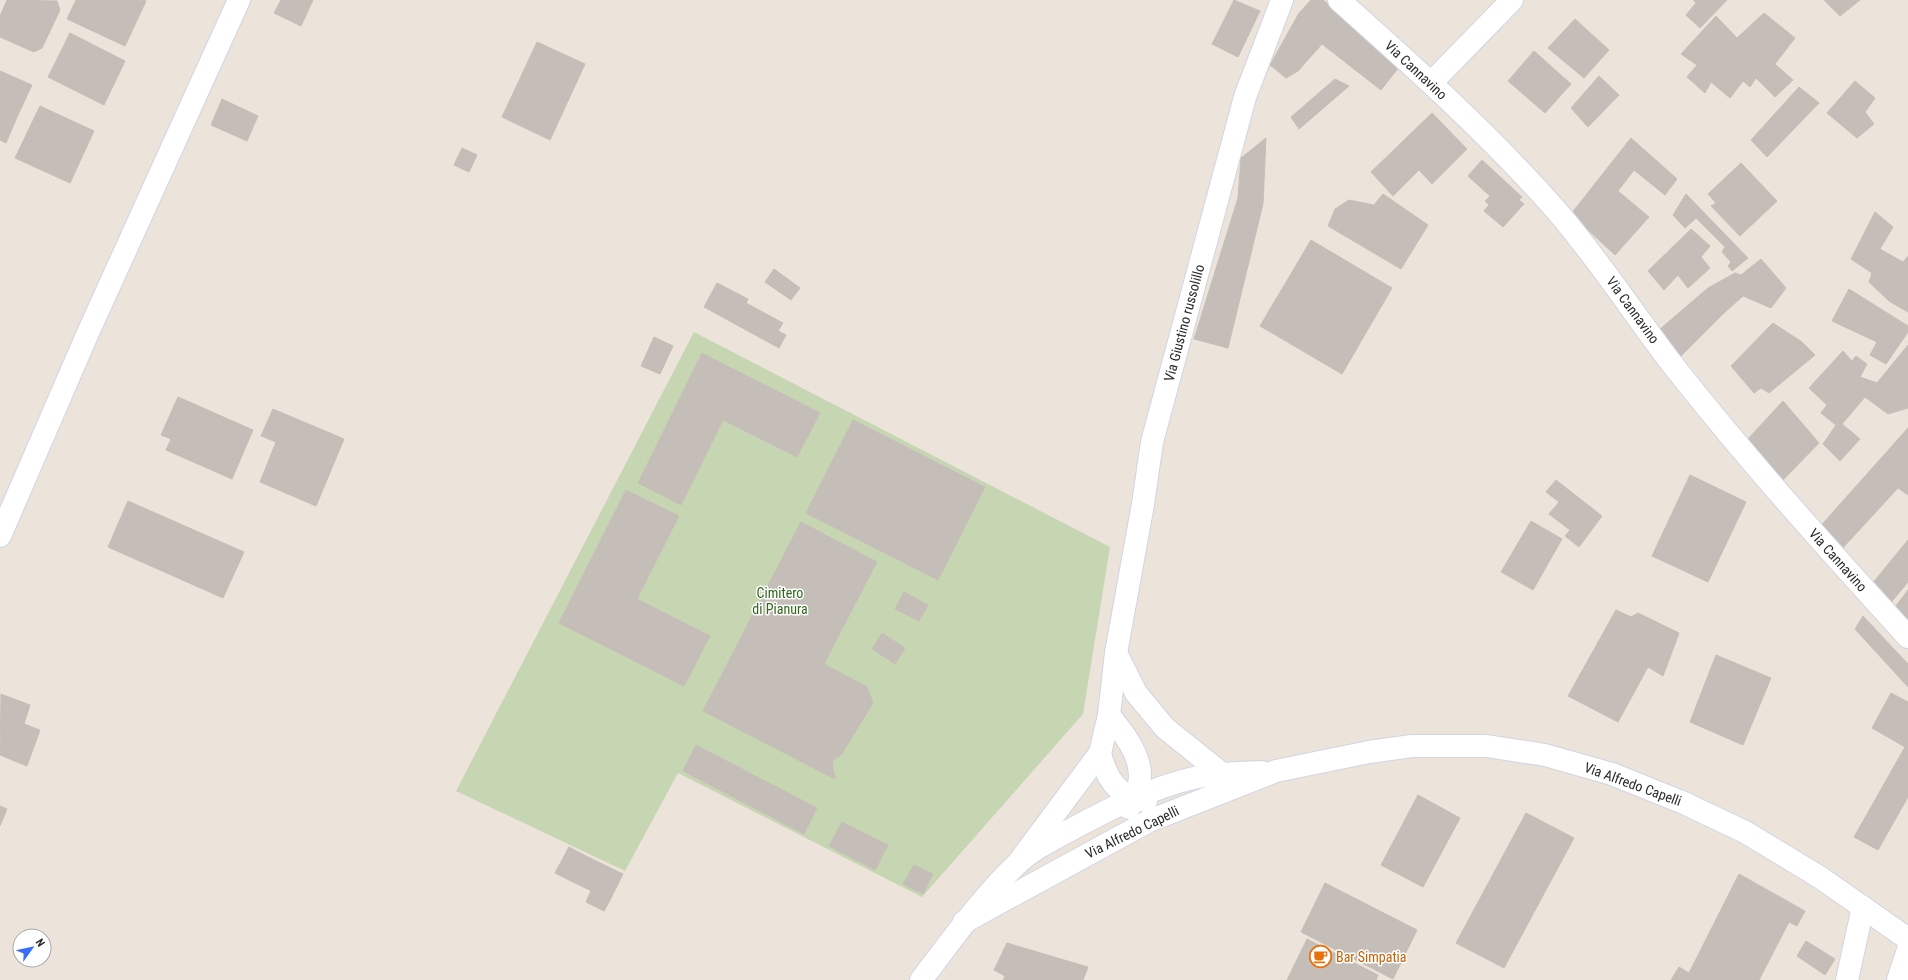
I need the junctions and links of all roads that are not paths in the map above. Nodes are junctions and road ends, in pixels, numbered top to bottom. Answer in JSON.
{"nodes":[{"id":1,"x":239,"y":0,"type":"edge"},
{"id":2,"x":1282,"y":0,"type":"edge"},
{"id":3,"x":1339,"y":0,"type":"edge"},
{"id":4,"x":1512,"y":0,"type":"edge"},
{"id":5,"x":1432,"y":82,"type":"junction"},
{"id":6,"x":0,"y":536,"type":"edge"},
{"id":7,"x":1908,"y":637,"type":"edge"},
{"id":8,"x":1116,"y":653,"type":"junction"},
{"id":9,"x":1109,"y":715,"type":"junction"},
{"id":10,"x":1100,"y":753,"type":"junction"},
{"id":11,"x":1227,"y":782,"type":"junction"},
{"id":12,"x":1135,"y":799,"type":"junction"},
{"id":13,"x":1018,"y":863,"type":"junction"},
{"id":14,"x":1036,"y":883,"type":"junction"},
{"id":15,"x":1863,"y":907,"type":"junction"},
{"id":16,"x":964,"y":922,"type":"junction"},
{"id":17,"x":1908,"y":938,"type":"edge"},
{"id":18,"x":1908,"y":950,"type":"edge"},
{"id":19,"x":930,"y":976,"type":"edge"},
{"id":20,"x":1848,"y":980,"type":"edge"},
{"id":21,"x":1898,"y":980,"type":"edge"}],
"edges":[{"from":1,"to":6,"type":"street"},
{"from":2,"to":8,"type":"street","name":"Via Giustino russolillo"},
{"from":3,"to":5,"type":"street","name":"Via Cannavino"},
{"from":4,"to":5,"type":"street"},
{"from":5,"to":7,"type":"street","name":"Via Cannavino"},
{"from":8,"to":9,"type":"street","name":"Via Giustino russolillo"},
{"from":8,"to":11,"type":"street"},
{"from":9,"to":10,"type":"street","name":"Via Giustino russolillo"},
{"from":9,"to":12,"type":"street"},
{"from":10,"to":12,"type":"street"},
{"from":10,"to":13,"type":"street"},
{"from":11,"to":12,"type":"street","name":"Via Alfredo Capelli"},
{"from":11,"to":14,"type":"street","name":"Via Alfredo Capelli"},
{"from":11,"to":15,"type":"street","name":"Via Alfredo Capelli"},
{"from":12,"to":13,"type":"street","name":"Via Alfredo Capelli"},
{"from":12,"to":14,"type":"street","name":"Via Alfredo Capelli"},
{"from":13,"to":16,"type":"street","name":"Via Alfredo Capelli"},
{"from":14,"to":16,"type":"street","name":"Via Alfredo Capelli"},
{"from":15,"to":17,"type":"street","name":"Via Alfredo Capelli"},
{"from":15,"to":20,"type":"street"},
{"from":16,"to":19,"type":"street","name":"Via Alfredo Capelli"},
{"from":18,"to":21,"type":"street"}]}
